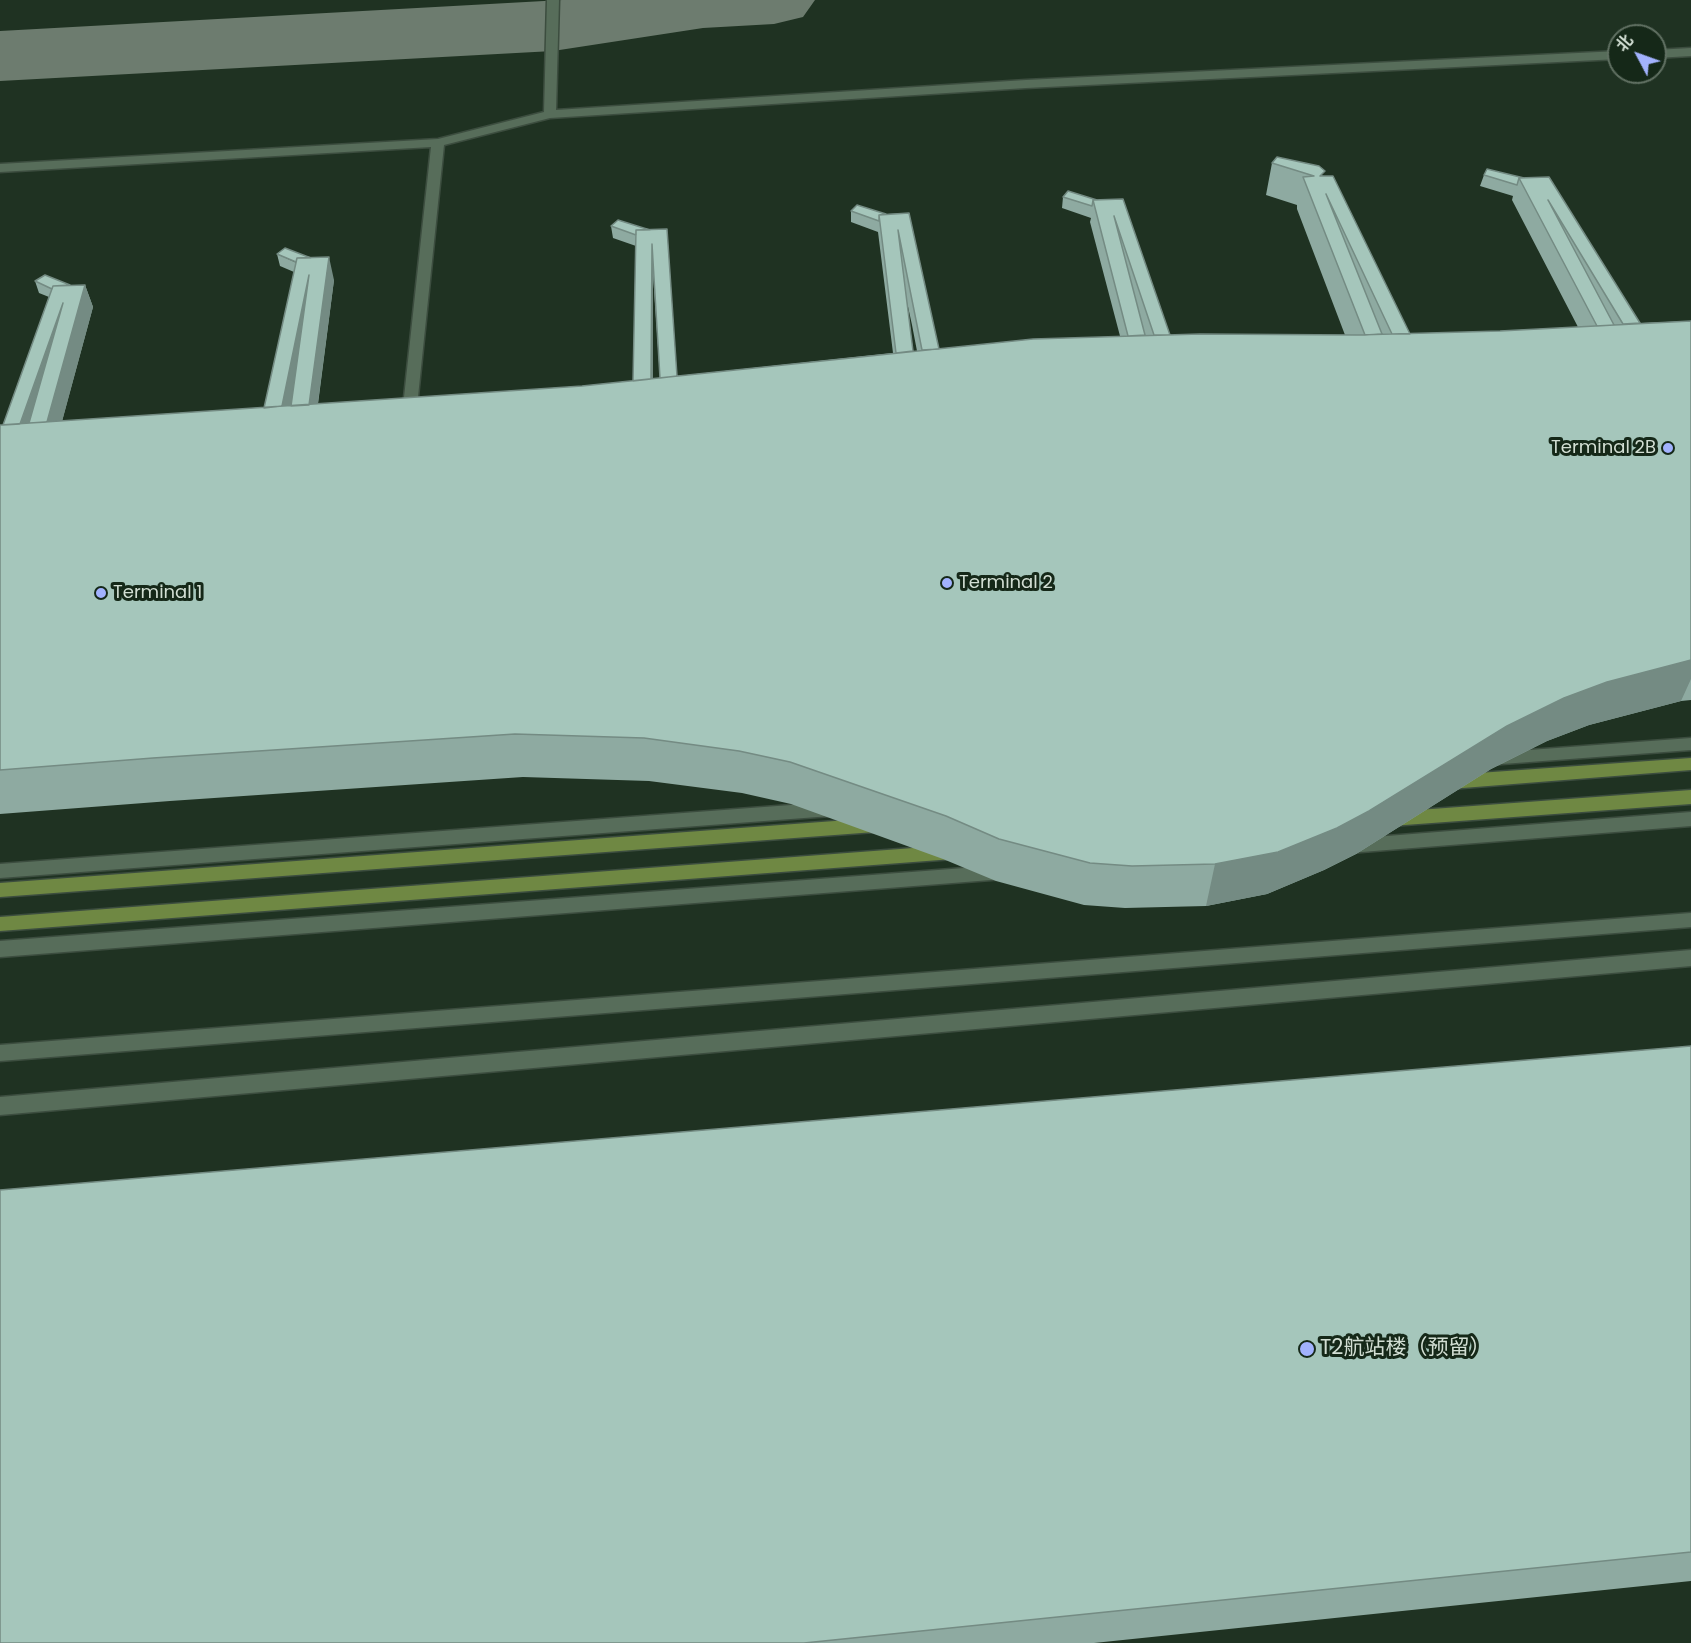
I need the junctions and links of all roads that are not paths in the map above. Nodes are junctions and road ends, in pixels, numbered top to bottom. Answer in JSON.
{"nodes":[{"id":1,"x":553,"y":0,"type":"edge"},
{"id":2,"x":1691,"y":52,"type":"edge"},
{"id":3,"x":1667,"y":53,"type":"edge"},
{"id":4,"x":1607,"y":56,"type":"edge"},
{"id":5,"x":550,"y":114,"type":"junction"},
{"id":6,"x":438,"y":143,"type":"junction"},
{"id":7,"x":0,"y":168,"type":"edge"},
{"id":8,"x":410,"y":416,"type":"edge"},
{"id":9,"x":1691,"y":744,"type":"edge"},
{"id":10,"x":1477,"y":760,"type":"edge"},
{"id":11,"x":1691,"y":764,"type":"edge"},
{"id":12,"x":1427,"y":783,"type":"edge"},
{"id":13,"x":1691,"y":796,"type":"edge"},
{"id":14,"x":846,"y":808,"type":"edge"},
{"id":15,"x":1691,"y":819,"type":"edge"},
{"id":16,"x":1370,"y":821,"type":"edge"},
{"id":17,"x":888,"y":824,"type":"edge"},
{"id":18,"x":1334,"y":847,"type":"edge"},
{"id":19,"x":976,"y":850,"type":"edge"},
{"id":20,"x":0,"y":871,"type":"edge"},
{"id":21,"x":1024,"y":871,"type":"edge"},
{"id":22,"x":2,"y":890,"type":"edge"},
{"id":23,"x":1691,"y":920,"type":"edge"},
{"id":24,"x":0,"y":924,"type":"edge"},
{"id":25,"x":0,"y":949,"type":"edge"},
{"id":26,"x":1691,"y":958,"type":"edge"},
{"id":27,"x":0,"y":1053,"type":"edge"},
{"id":28,"x":0,"y":1106,"type":"edge"}],
"edges":[{"from":1,"to":5,"type":"street"},
{"from":2,"to":3,"type":"street"},
{"from":4,"to":5,"type":"street"},
{"from":5,"to":6,"type":"street"},
{"from":6,"to":7,"type":"street"},
{"from":6,"to":8,"type":"street"},
{"from":9,"to":10,"type":"street"},
{"from":11,"to":12,"type":"main road"},
{"from":13,"to":16,"type":"main road"},
{"from":14,"to":20,"type":"street"},
{"from":15,"to":18,"type":"street"},
{"from":17,"to":22,"type":"main road"},
{"from":19,"to":24,"type":"main road"},
{"from":21,"to":25,"type":"street"},
{"from":23,"to":27,"type":"street"},
{"from":26,"to":28,"type":"street"}]}
